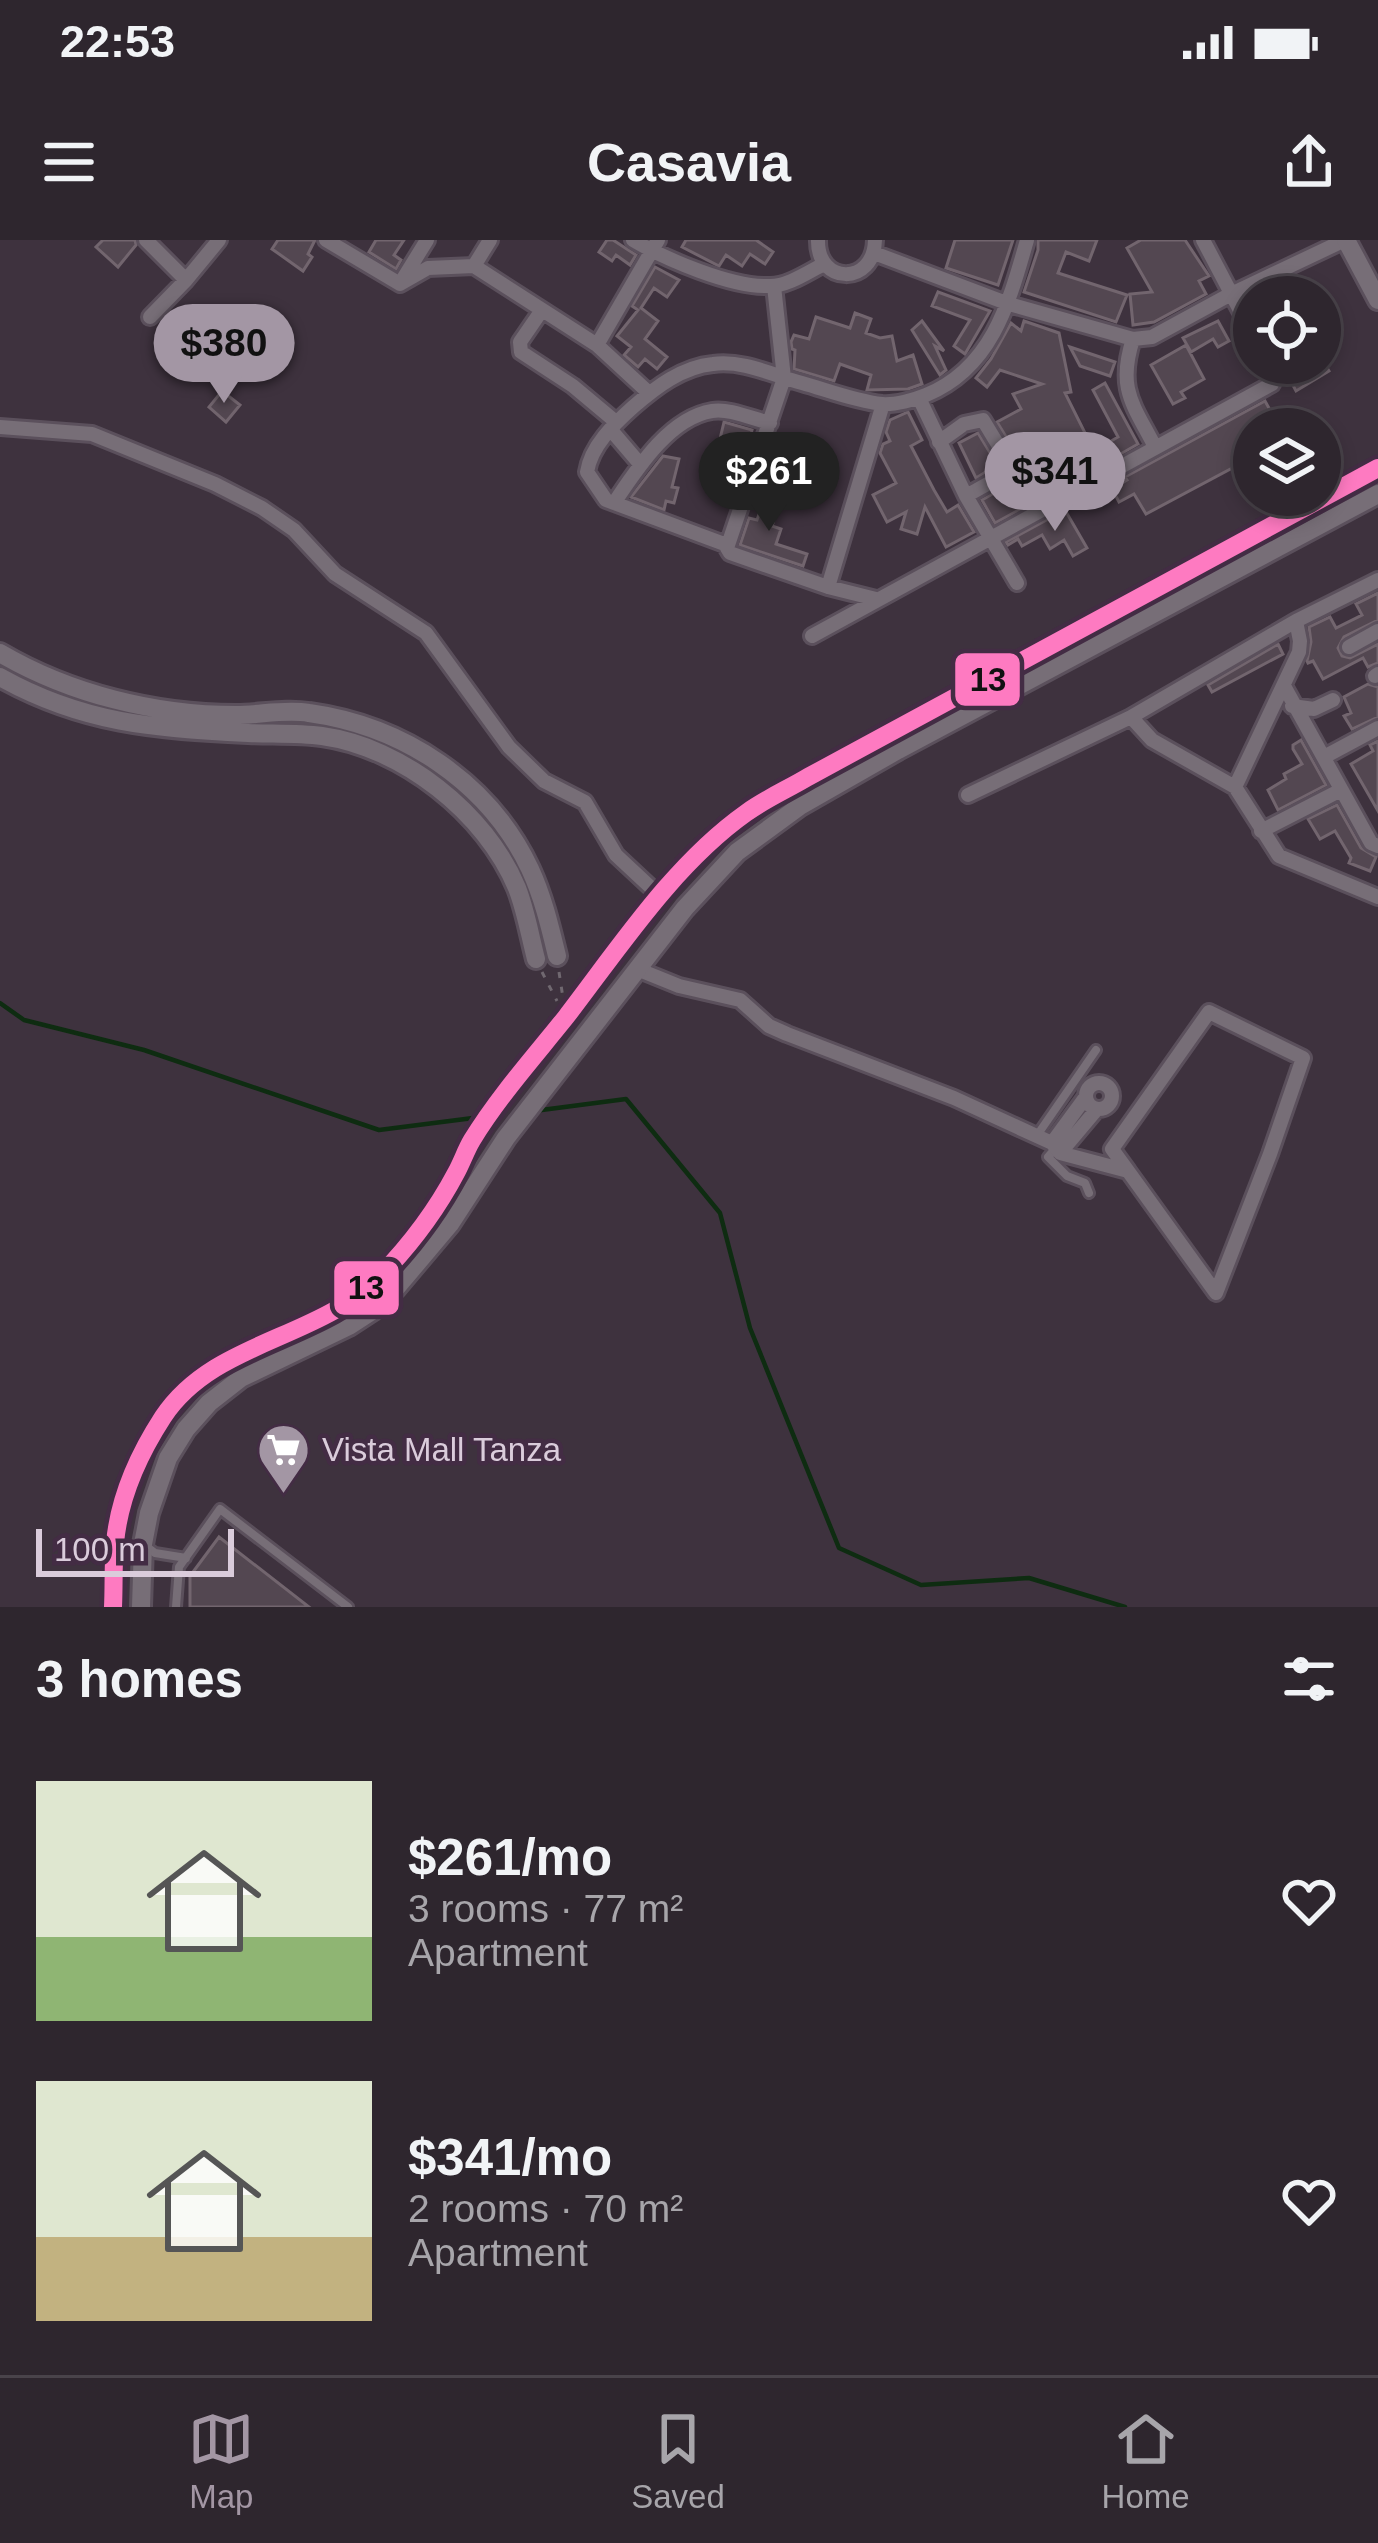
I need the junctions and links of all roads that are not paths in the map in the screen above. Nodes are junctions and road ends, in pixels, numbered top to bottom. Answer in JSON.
{"nodes":[{"id":1,"x":219,"y":240,"type":"edge"},
{"id":2,"x":326,"y":240,"type":"edge"},
{"id":3,"x":490,"y":240,"type":"edge"},
{"id":4,"x":633,"y":240,"type":"edge"},
{"id":5,"x":818,"y":240,"type":"edge"},
{"id":6,"x":1027,"y":240,"type":"edge"},
{"id":7,"x":1203,"y":240,"type":"edge"},
{"id":8,"x":1346,"y":240,"type":"edge"},
{"id":9,"x":148,"y":241,"type":"edge"},
{"id":10,"x":425,"y":241,"type":"edge"},
{"id":11,"x":655,"y":245,"type":"edge"},
{"id":12,"x":875,"y":246,"type":"edge"},
{"id":13,"x":824,"y":265,"type":"junction"},
{"id":14,"x":474,"y":266,"type":"junction"},
{"id":15,"x":187,"y":280,"type":"junction"},
{"id":16,"x":400,"y":284,"type":"junction"},
{"id":17,"x":774,"y":286,"type":"junction"},
{"id":18,"x":1231,"y":295,"type":"junction"},
{"id":19,"x":1233,"y":299,"type":"edge"},
{"id":20,"x":1378,"y":300,"type":"edge"},
{"id":21,"x":1009,"y":304,"type":"junction"},
{"id":22,"x":542,"y":310,"type":"junction"},
{"id":23,"x":150,"y":317,"type":"dead end"},
{"id":24,"x":1133,"y":339,"type":"junction"},
{"id":25,"x":597,"y":345,"type":"junction"},
{"id":26,"x":784,"y":378,"type":"junction"},
{"id":27,"x":1272,"y":384,"type":"edge"},
{"id":28,"x":650,"y":393,"type":"junction"},
{"id":29,"x":919,"y":398,"type":"junction"},
{"id":30,"x":883,"y":404,"type":"junction"},
{"id":31,"x":770,"y":423,"type":"junction"},
{"id":32,"x":614,"y":426,"type":"junction"},
{"id":33,"x":0,"y":427,"type":"edge"},
{"id":34,"x":939,"y":442,"type":"junction"},
{"id":35,"x":1155,"y":447,"type":"junction"},
{"id":36,"x":640,"y":464,"type":"junction"},
{"id":37,"x":1378,"y":468,"type":"edge"},
{"id":38,"x":1378,"y":494,"type":"edge"},
{"id":39,"x":966,"y":496,"type":"junction"},
{"id":40,"x":614,"y":503,"type":"junction"},
{"id":41,"x":989,"y":538,"type":"junction"},
{"id":42,"x":727,"y":545,"type":"junction"},
{"id":43,"x":1202,"y":562,"type":"junction"},
{"id":44,"x":1378,"y":580,"type":"edge"},
{"id":45,"x":1211,"y":582,"type":"junction"},
{"id":46,"x":1017,"y":583,"type":"dead end"},
{"id":47,"x":828,"y":587,"type":"junction"},
{"id":48,"x":876,"y":599,"type":"junction"},
{"id":49,"x":1296,"y":621,"type":"junction"},
{"id":50,"x":1378,"y":631,"type":"edge"},
{"id":51,"x":812,"y":636,"type":"dead end"},
{"id":52,"x":1349,"y":647,"type":"dead end"},
{"id":53,"x":0,"y":653,"type":"edge"},
{"id":54,"x":0,"y":677,"type":"edge"},
{"id":55,"x":1284,"y":686,"type":"junction"},
{"id":56,"x":1333,"y":700,"type":"dead end"},
{"id":57,"x":1295,"y":707,"type":"junction"},
{"id":58,"x":1274,"y":708,"type":"junction"},
{"id":59,"x":1131,"y":717,"type":"junction"},
{"id":60,"x":1378,"y":728,"type":"edge"},
{"id":61,"x":891,"y":743,"type":"junction"},
{"id":62,"x":1324,"y":757,"type":"junction"},
{"id":63,"x":1235,"y":787,"type":"junction"},
{"id":64,"x":1341,"y":790,"type":"junction"},
{"id":65,"x":968,"y":795,"type":"dead end"},
{"id":66,"x":1261,"y":830,"type":"junction"},
{"id":67,"x":1378,"y":846,"type":"edge"},
{"id":68,"x":661,"y":897,"type":"junction"},
{"id":69,"x":1378,"y":897,"type":"edge"},
{"id":70,"x":637,"y":969,"type":"junction"},
{"id":71,"x":1096,"y":1050,"type":"dead end"},
{"id":72,"x":1131,"y":1121,"type":"junction"},
{"id":73,"x":1037,"y":1136,"type":"junction"},
{"id":74,"x":1056,"y":1148,"type":"junction"},
{"id":75,"x":1128,"y":1171,"type":"junction"},
{"id":76,"x":1090,"y":1193,"type":"dead end"},
{"id":77,"x":275,"y":1350,"type":"junction"},
{"id":78,"x":143,"y":1544,"type":"junction"},
{"id":79,"x":185,"y":1558,"type":"junction"},
{"id":80,"x":113,"y":1607,"type":"edge"},
{"id":81,"x":141,"y":1607,"type":"edge"},
{"id":82,"x":176,"y":1607,"type":"edge"},
{"id":83,"x":348,"y":1607,"type":"edge"}],
"edges":[{"from":1,"to":15,"type":"street"},
{"from":2,"to":16,"type":"street"},
{"from":3,"to":14,"type":"street"},
{"from":4,"to":11,"type":"street"},
{"from":5,"to":13,"type":"street"},
{"from":6,"to":21,"type":"street"},
{"from":7,"to":18,"type":"street"},
{"from":8,"to":18,"type":"street"},
{"from":8,"to":20,"type":"street"},
{"from":9,"to":15,"type":"street"},
{"from":10,"to":16,"type":"street"},
{"from":11,"to":17,"type":"street"},
{"from":11,"to":25,"type":"street"},
{"from":12,"to":13,"type":"street"},
{"from":12,"to":21,"type":"street"},
{"from":13,"to":17,"type":"street"},
{"from":14,"to":16,"type":"street"},
{"from":14,"to":22,"type":"street"},
{"from":15,"to":23,"type":"street"},
{"from":17,"to":26,"type":"street"},
{"from":18,"to":19,"type":"street"},
{"from":18,"to":24,"type":"street"},
{"from":21,"to":24,"type":"street"},
{"from":21,"to":29,"type":"street"},
{"from":22,"to":25,"type":"street"},
{"from":22,"to":32,"type":"street"},
{"from":24,"to":35,"type":"street"},
{"from":25,"to":28,"type":"street"},
{"from":26,"to":28,"type":"street"},
{"from":26,"to":30,"type":"street"},
{"from":26,"to":31,"type":"street"},
{"from":27,"to":35,"type":"street"},
{"from":28,"to":32,"type":"street"},
{"from":29,"to":30,"type":"street"},
{"from":29,"to":34,"type":"street"},
{"from":30,"to":47,"type":"street"},
{"from":31,"to":36,"type":"street"},
{"from":31,"to":42,"type":"street"},
{"from":32,"to":36,"type":"street"},
{"from":32,"to":40,"type":"street"},
{"from":33,"to":68,"type":"street"},
{"from":34,"to":39,"type":"street"},
{"from":34,"to":39,"type":"street"},
{"from":35,"to":41,"type":"street"},
{"from":36,"to":40,"type":"street"},
{"from":37,"to":43,"type":"street"},
{"from":38,"to":45,"type":"street"},
{"from":39,"to":41,"type":"street"},
{"from":40,"to":42,"type":"street"},
{"from":41,"to":46,"type":"street"},
{"from":41,"to":48,"type":"street"},
{"from":42,"to":47,"type":"street"},
{"from":43,"to":45,"type":"street"},
{"from":43,"to":61,"type":"street"},
{"from":44,"to":49,"type":"street"},
{"from":45,"to":61,"type":"street"},
{"from":47,"to":48,"type":"street"},
{"from":48,"to":51,"type":"street"},
{"from":49,"to":55,"type":"street"},
{"from":49,"to":59,"type":"street"},
{"from":50,"to":52,"type":"street"},
{"from":53,"to":54,"type":"street"},
{"from":55,"to":57,"type":"street"},
{"from":55,"to":58,"type":"street"},
{"from":56,"to":57,"type":"street"},
{"from":57,"to":58,"type":"street"},
{"from":57,"to":62,"type":"street"},
{"from":58,"to":63,"type":"street"},
{"from":59,"to":63,"type":"street"},
{"from":59,"to":65,"type":"street"},
{"from":60,"to":62,"type":"street"},
{"from":61,"to":68,"type":"street"},
{"from":61,"to":70,"type":"street"},
{"from":62,"to":64,"type":"street"},
{"from":63,"to":66,"type":"street"},
{"from":64,"to":66,"type":"street"},
{"from":64,"to":67,"type":"street"},
{"from":66,"to":69,"type":"street"},
{"from":68,"to":77,"type":"street"},
{"from":70,"to":73,"type":"street"},
{"from":70,"to":77,"type":"street"},
{"from":71,"to":73,"type":"lane"},
{"from":72,"to":74,"type":"street"},
{"from":72,"to":75,"type":"street"},
{"from":72,"to":75,"type":"street"},
{"from":73,"to":74,"type":"street"},
{"from":74,"to":75,"type":"street"},
{"from":74,"to":76,"type":"lane"},
{"from":77,"to":78,"type":"street"},
{"from":77,"to":80,"type":"street"},
{"from":78,"to":79,"type":"lane"},
{"from":78,"to":81,"type":"street"},
{"from":79,"to":82,"type":"lane"},
{"from":79,"to":83,"type":"lane"}]}
